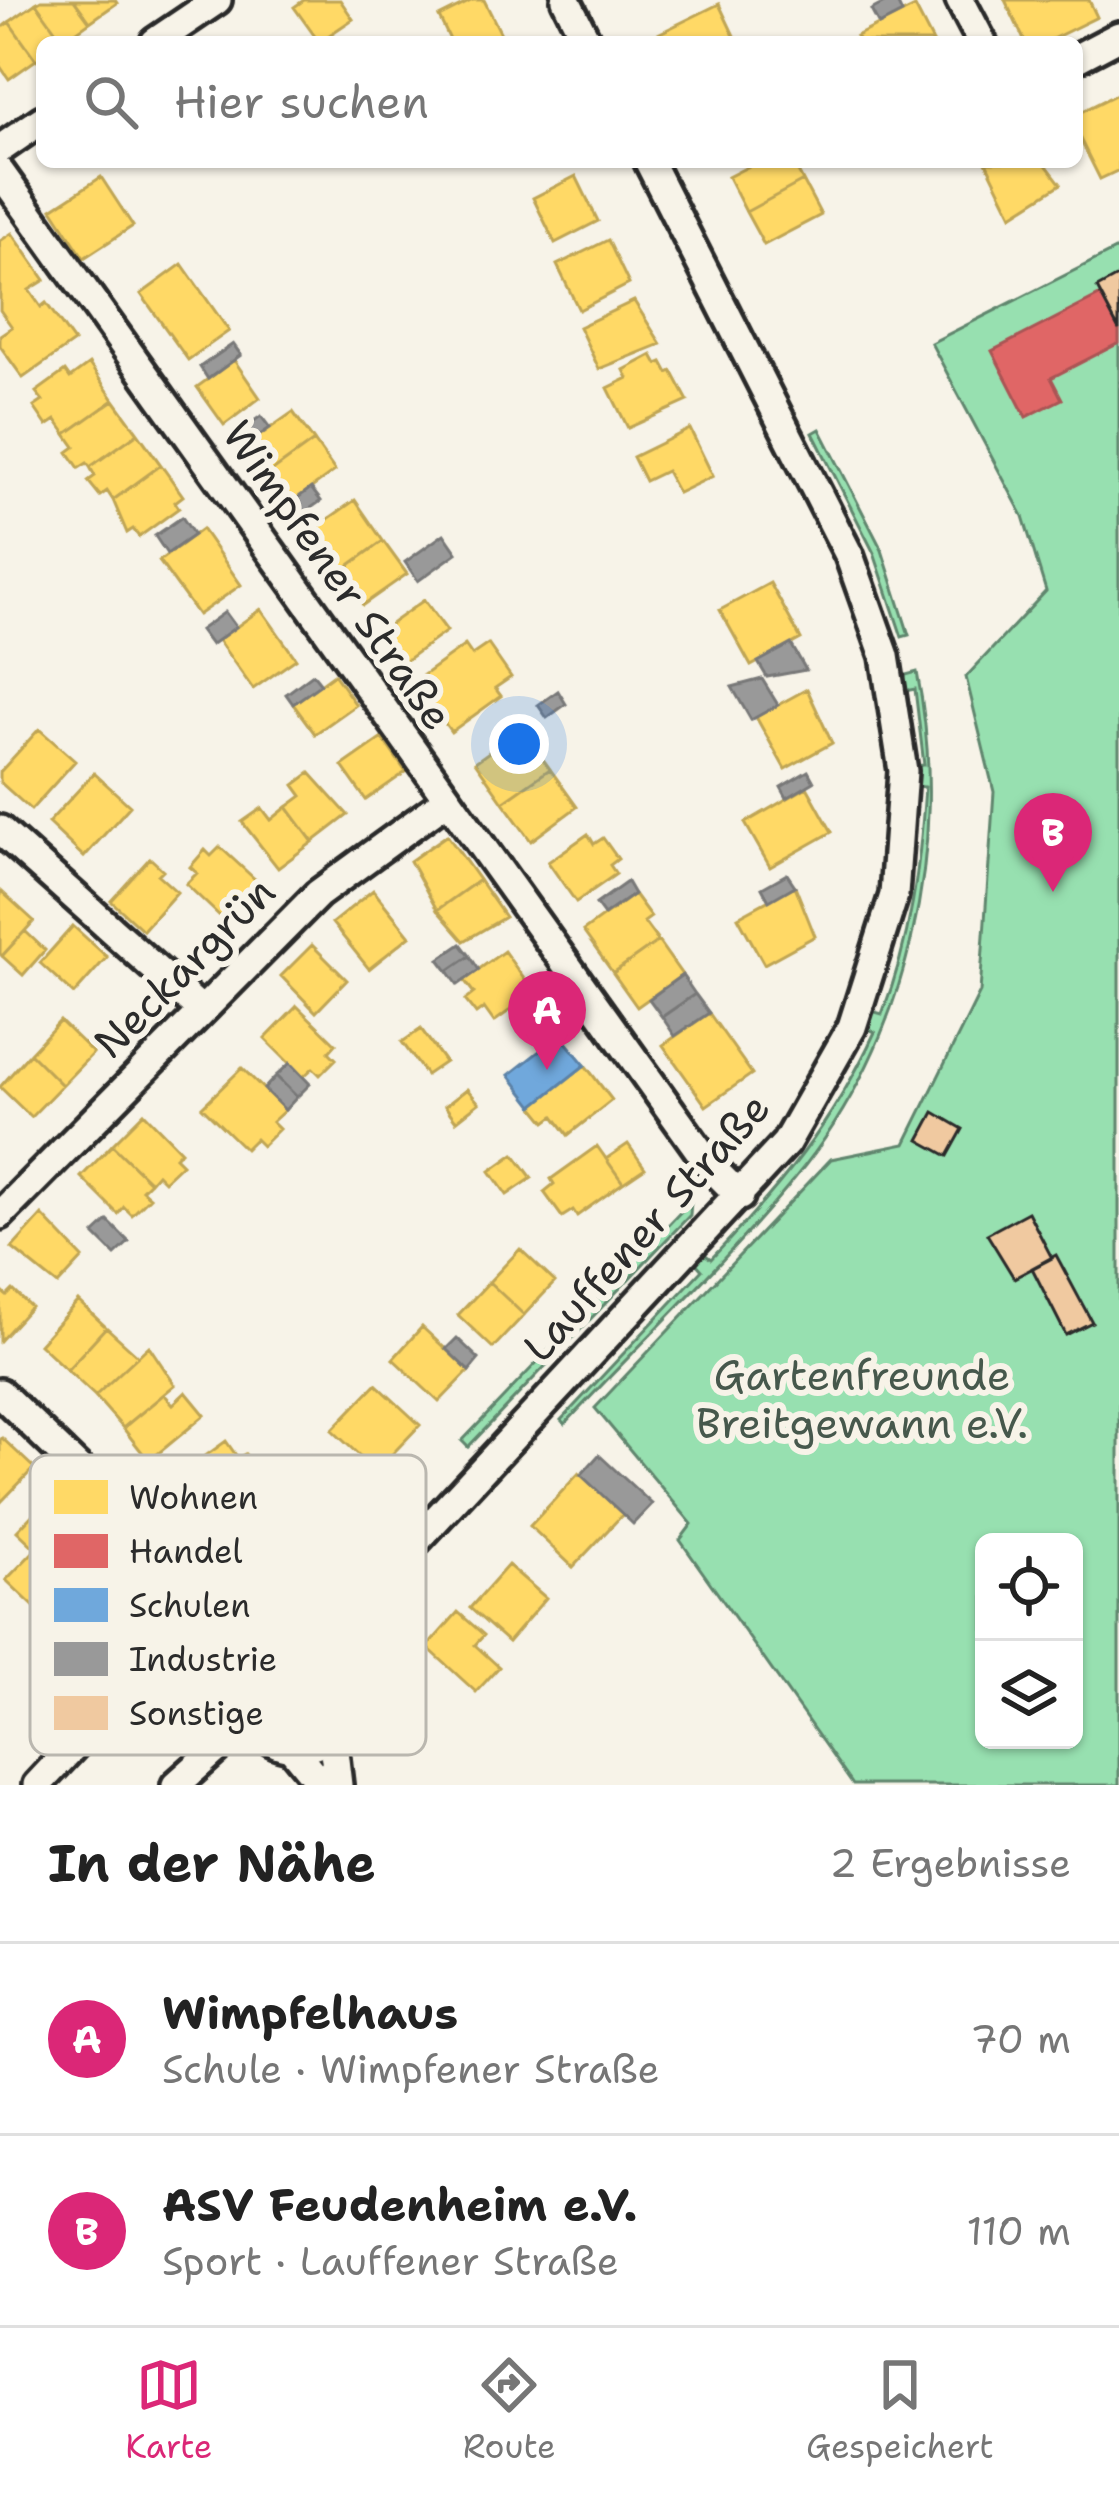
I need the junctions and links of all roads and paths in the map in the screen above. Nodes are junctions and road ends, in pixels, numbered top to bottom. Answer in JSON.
{"nodes":[{"id":1,"x":217,"y":0,"type":"edge"},
{"id":2,"x":566,"y":0,"type":"edge"},
{"id":3,"x":960,"y":0,"type":"edge"},
{"id":4,"x":164,"y":36,"type":"edge"},
{"id":5,"x":584,"y":36,"type":"edge"},
{"id":6,"x":979,"y":36,"type":"edge"},
{"id":7,"x":1119,"y":36,"type":"edge"},
{"id":8,"x":1083,"y":55,"type":"edge"},
{"id":9,"x":36,"y":124,"type":"edge"},
{"id":10,"x":0,"y":148,"type":"edge"},
{"id":11,"x":652,"y":168,"type":"edge"},
{"id":12,"x":0,"y":172,"type":"edge"},
{"id":13,"x":447,"y":800,"type":"junction"},
{"id":14,"x":0,"y":830,"type":"edge"},
{"id":15,"x":199,"y":1007,"type":"junction"},
{"id":16,"x":740,"y":1196,"type":"junction"},
{"id":17,"x":0,"y":1215,"type":"edge"},
{"id":18,"x":0,"y":1393,"type":"edge"},
{"id":19,"x":65,"y":1455,"type":"edge"},
{"id":20,"x":426,"y":1531,"type":"edge"},
{"id":21,"x":65,"y":1755,"type":"edge"},
{"id":22,"x":210,"y":1755,"type":"edge"},
{"id":23,"x":298,"y":1755,"type":"edge"},
{"id":24,"x":334,"y":1755,"type":"edge"},
{"id":25,"x":37,"y":1785,"type":"edge"},
{"id":26,"x":176,"y":1785,"type":"edge"},
{"id":27,"x":322,"y":1785,"type":"edge"},
{"id":28,"x":338,"y":1785,"type":"edge"}],
"edges":[{"from":1,"to":4,"type":"street"},
{"from":2,"to":5,"type":"street"},
{"from":3,"to":6,"type":"street"},
{"from":7,"to":8,"type":"street"},
{"from":9,"to":10,"type":"street"},
{"from":11,"to":16,"type":"street","name":"Lauffener Straße"},
{"from":12,"to":13,"type":"street","name":"Wimpfener Straße"},
{"from":13,"to":15,"type":"street","name":"Neckargrün"},
{"from":13,"to":16,"type":"street","name":"Wimpfener Straße"},
{"from":14,"to":15,"type":"street"},
{"from":15,"to":17,"type":"street","name":"Neckargrün"},
{"from":16,"to":20,"type":"street","name":"Lauffener Straße"},
{"from":18,"to":19,"type":"street"},
{"from":21,"to":25,"type":"street"},
{"from":22,"to":26,"type":"street"},
{"from":23,"to":27,"type":"street"},
{"from":24,"to":28,"type":"street"}]}
